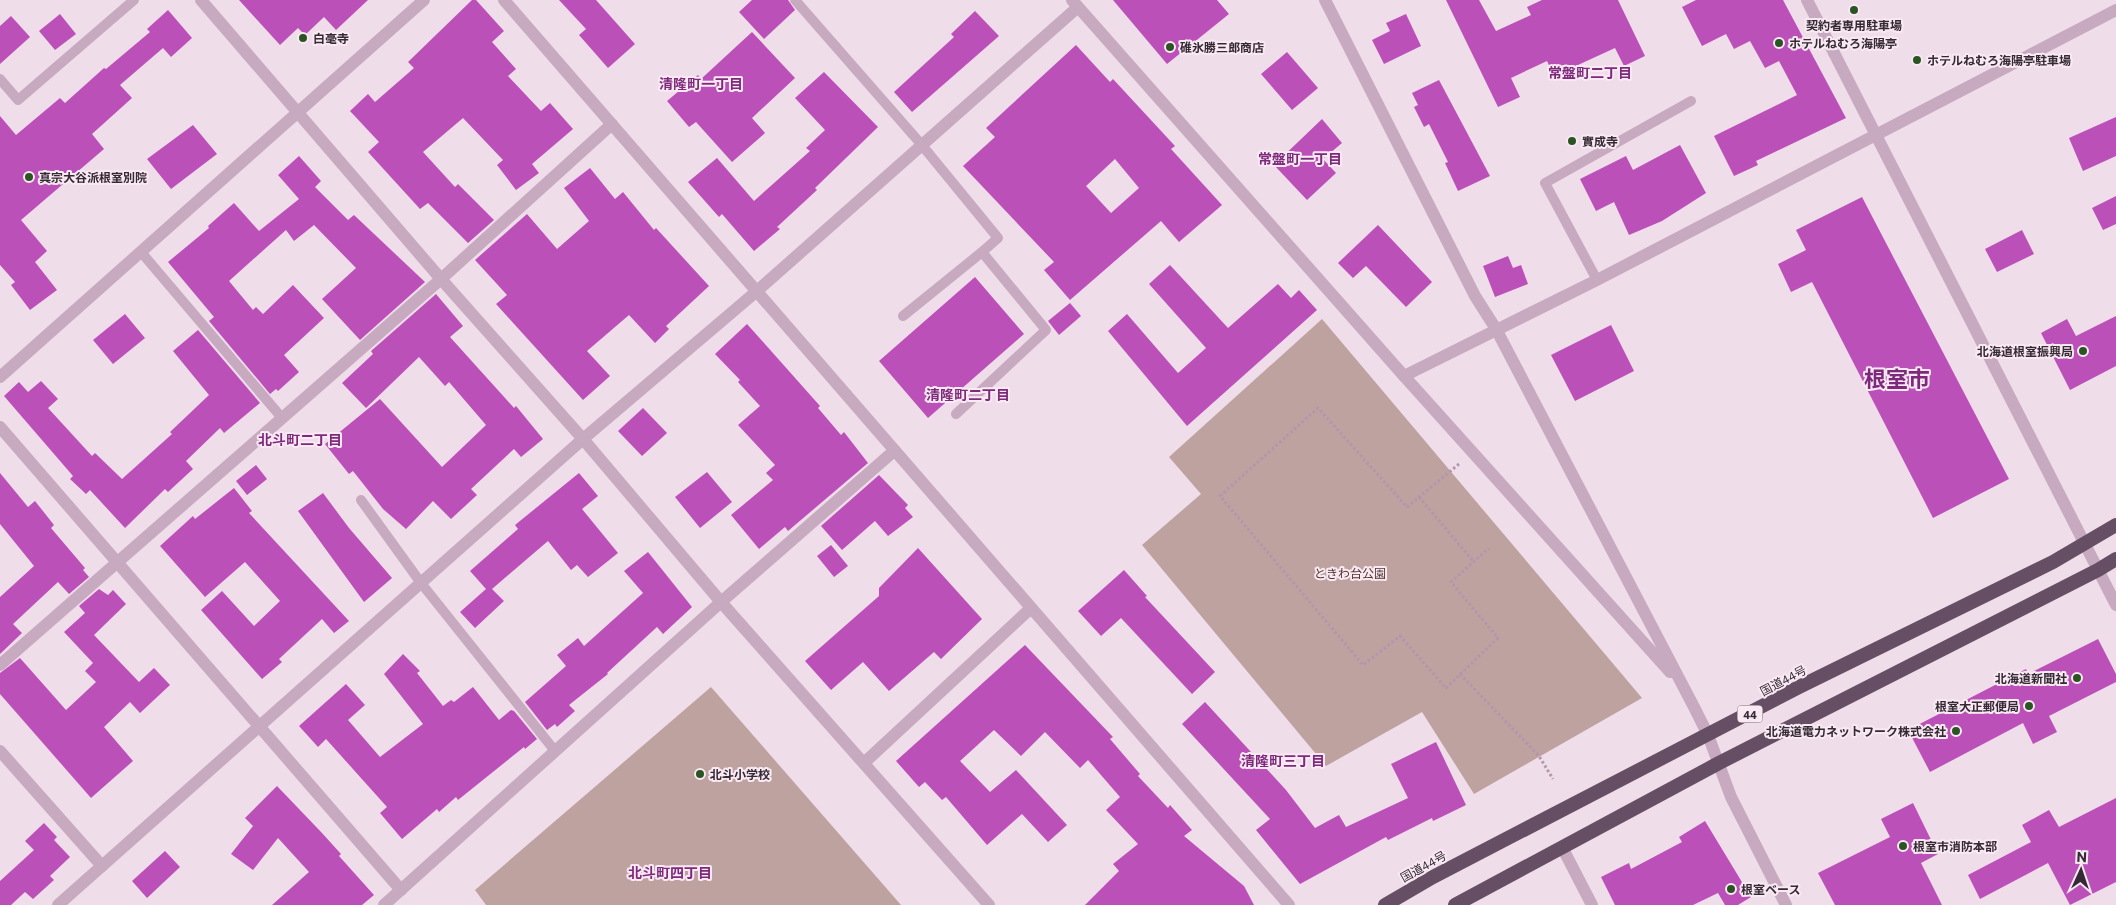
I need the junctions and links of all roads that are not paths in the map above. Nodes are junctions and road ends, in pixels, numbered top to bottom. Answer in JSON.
{"nodes":[{"id":1,"x":134,"y":0,"type":"edge"},
{"id":2,"x":201,"y":0,"type":"edge"},
{"id":3,"x":424,"y":0,"type":"edge"},
{"id":4,"x":504,"y":0,"type":"edge"},
{"id":5,"x":795,"y":0,"type":"edge"},
{"id":6,"x":1324,"y":0,"type":"edge"},
{"id":7,"x":1807,"y":0,"type":"edge"},
{"id":8,"x":1075,"y":4,"type":"edge"},
{"id":9,"x":2116,"y":10,"type":"edge"},
{"id":10,"x":0,"y":79,"type":"edge"},
{"id":11,"x":1690,"y":102,"type":"dead end"},
{"id":12,"x":298,"y":112,"type":"junction"},
{"id":13,"x":612,"y":124,"type":"junction"},
{"id":14,"x":1876,"y":136,"type":"junction"},
{"id":15,"x":921,"y":144,"type":"junction"},
{"id":16,"x":141,"y":252,"type":"junction"},
{"id":17,"x":982,"y":252,"type":"junction"},
{"id":18,"x":440,"y":279,"type":"junction"},
{"id":19,"x":1597,"y":280,"type":"junction"},
{"id":20,"x":757,"y":290,"type":"junction"},
{"id":21,"x":903,"y":316,"type":"dead end"},
{"id":22,"x":1496,"y":329,"type":"junction"},
{"id":23,"x":1404,"y":376,"type":"junction"},
{"id":24,"x":0,"y":377,"type":"edge"},
{"id":25,"x":956,"y":414,"type":"dead end"},
{"id":26,"x":282,"y":418,"type":"junction"},
{"id":27,"x":0,"y":427,"type":"edge"},
{"id":28,"x":583,"y":439,"type":"junction"},
{"id":29,"x":894,"y":451,"type":"junction"},
{"id":30,"x":361,"y":500,"type":"dead end"},
{"id":31,"x":2116,"y":525,"type":"edge"},
{"id":32,"x":2085,"y":543,"type":"junction"},
{"id":33,"x":2116,"y":559,"type":"edge"},
{"id":34,"x":117,"y":564,"type":"junction"},
{"id":35,"x":2098,"y":570,"type":"junction"},
{"id":36,"x":421,"y":583,"type":"junction"},
{"id":37,"x":721,"y":602,"type":"junction"},
{"id":38,"x":2116,"y":605,"type":"edge"},
{"id":39,"x":1031,"y":608,"type":"junction"},
{"id":40,"x":0,"y":665,"type":"edge"},
{"id":41,"x":1683,"y":687,"type":"junction"},
{"id":42,"x":260,"y":726,"type":"junction"},
{"id":43,"x":1708,"y":735,"type":"junction"},
{"id":44,"x":0,"y":751,"type":"edge"},
{"id":45,"x":555,"y":751,"type":"junction"},
{"id":46,"x":864,"y":763,"type":"junction"},
{"id":47,"x":1719,"y":763,"type":"junction"},
{"id":48,"x":1562,"y":847,"type":"junction"},
{"id":49,"x":102,"y":866,"type":"junction"},
{"id":50,"x":401,"y":890,"type":"junction"},
{"id":51,"x":58,"y":905,"type":"edge"},
{"id":52,"x":384,"y":905,"type":"edge"},
{"id":53,"x":989,"y":905,"type":"edge"},
{"id":54,"x":1289,"y":905,"type":"edge"},
{"id":55,"x":1385,"y":905,"type":"edge"},
{"id":56,"x":1455,"y":905,"type":"edge"},
{"id":57,"x":1592,"y":905,"type":"edge"},
{"id":58,"x":1786,"y":905,"type":"edge"}],
"edges":[{"from":1,"to":10,"type":"lane"},
{"from":2,"to":12,"type":"street"},
{"from":3,"to":12,"type":"street"},
{"from":4,"to":13,"type":"street"},
{"from":5,"to":15,"type":"lane"},
{"from":6,"to":22,"type":"street"},
{"from":7,"to":14,"type":"street"},
{"from":8,"to":15,"type":"street"},
{"from":8,"to":23,"type":"street"},
{"from":9,"to":14,"type":"street"},
{"from":11,"to":19,"type":"lane"},
{"from":12,"to":16,"type":"street"},
{"from":12,"to":18,"type":"street"},
{"from":13,"to":18,"type":"street"},
{"from":13,"to":20,"type":"street"},
{"from":14,"to":19,"type":"street"},
{"from":14,"to":32,"type":"street"},
{"from":15,"to":17,"type":"lane"},
{"from":15,"to":20,"type":"street"},
{"from":16,"to":24,"type":"street"},
{"from":16,"to":26,"type":"lane"},
{"from":17,"to":21,"type":"lane"},
{"from":17,"to":25,"type":"lane"},
{"from":18,"to":26,"type":"street"},
{"from":18,"to":28,"type":"street"},
{"from":19,"to":22,"type":"street"},
{"from":20,"to":28,"type":"street"},
{"from":20,"to":29,"type":"street"},
{"from":22,"to":23,"type":"street"},
{"from":22,"to":41,"type":"street"},
{"from":23,"to":41,"type":"street"},
{"from":26,"to":34,"type":"street"},
{"from":27,"to":34,"type":"street"},
{"from":28,"to":36,"type":"street"},
{"from":28,"to":37,"type":"street"},
{"from":29,"to":37,"type":"street"},
{"from":29,"to":39,"type":"street"},
{"from":30,"to":36,"type":"lane"},
{"from":31,"to":32,"type":"highway","name":"国道44号","number":"44"},
{"from":32,"to":35,"type":"street"},
{"from":32,"to":43,"type":"highway","name":"国道44号","number":"44"},
{"from":33,"to":35,"type":"highway","number":"44"},
{"from":34,"to":40,"type":"street"},
{"from":34,"to":42,"type":"street"},
{"from":35,"to":38,"type":"street"},
{"from":35,"to":47,"type":"highway","number":"44"},
{"from":36,"to":42,"type":"street"},
{"from":36,"to":45,"type":"lane"},
{"from":37,"to":45,"type":"street"},
{"from":37,"to":46,"type":"street"},
{"from":39,"to":46,"type":"street"},
{"from":39,"to":54,"type":"street"},
{"from":41,"to":43,"type":"street"},
{"from":42,"to":49,"type":"street"},
{"from":42,"to":50,"type":"street"},
{"from":43,"to":47,"type":"street"},
{"from":43,"to":55,"type":"highway","name":"国道44号","number":"44"},
{"from":44,"to":49,"type":"street"},
{"from":45,"to":50,"type":"street"},
{"from":46,"to":53,"type":"street"},
{"from":47,"to":48,"type":"highway","number":"44"},
{"from":47,"to":58,"type":"street"},
{"from":48,"to":56,"type":"highway","number":"44"},
{"from":48,"to":57,"type":"street"},
{"from":49,"to":51,"type":"street"},
{"from":50,"to":52,"type":"street"}]}
